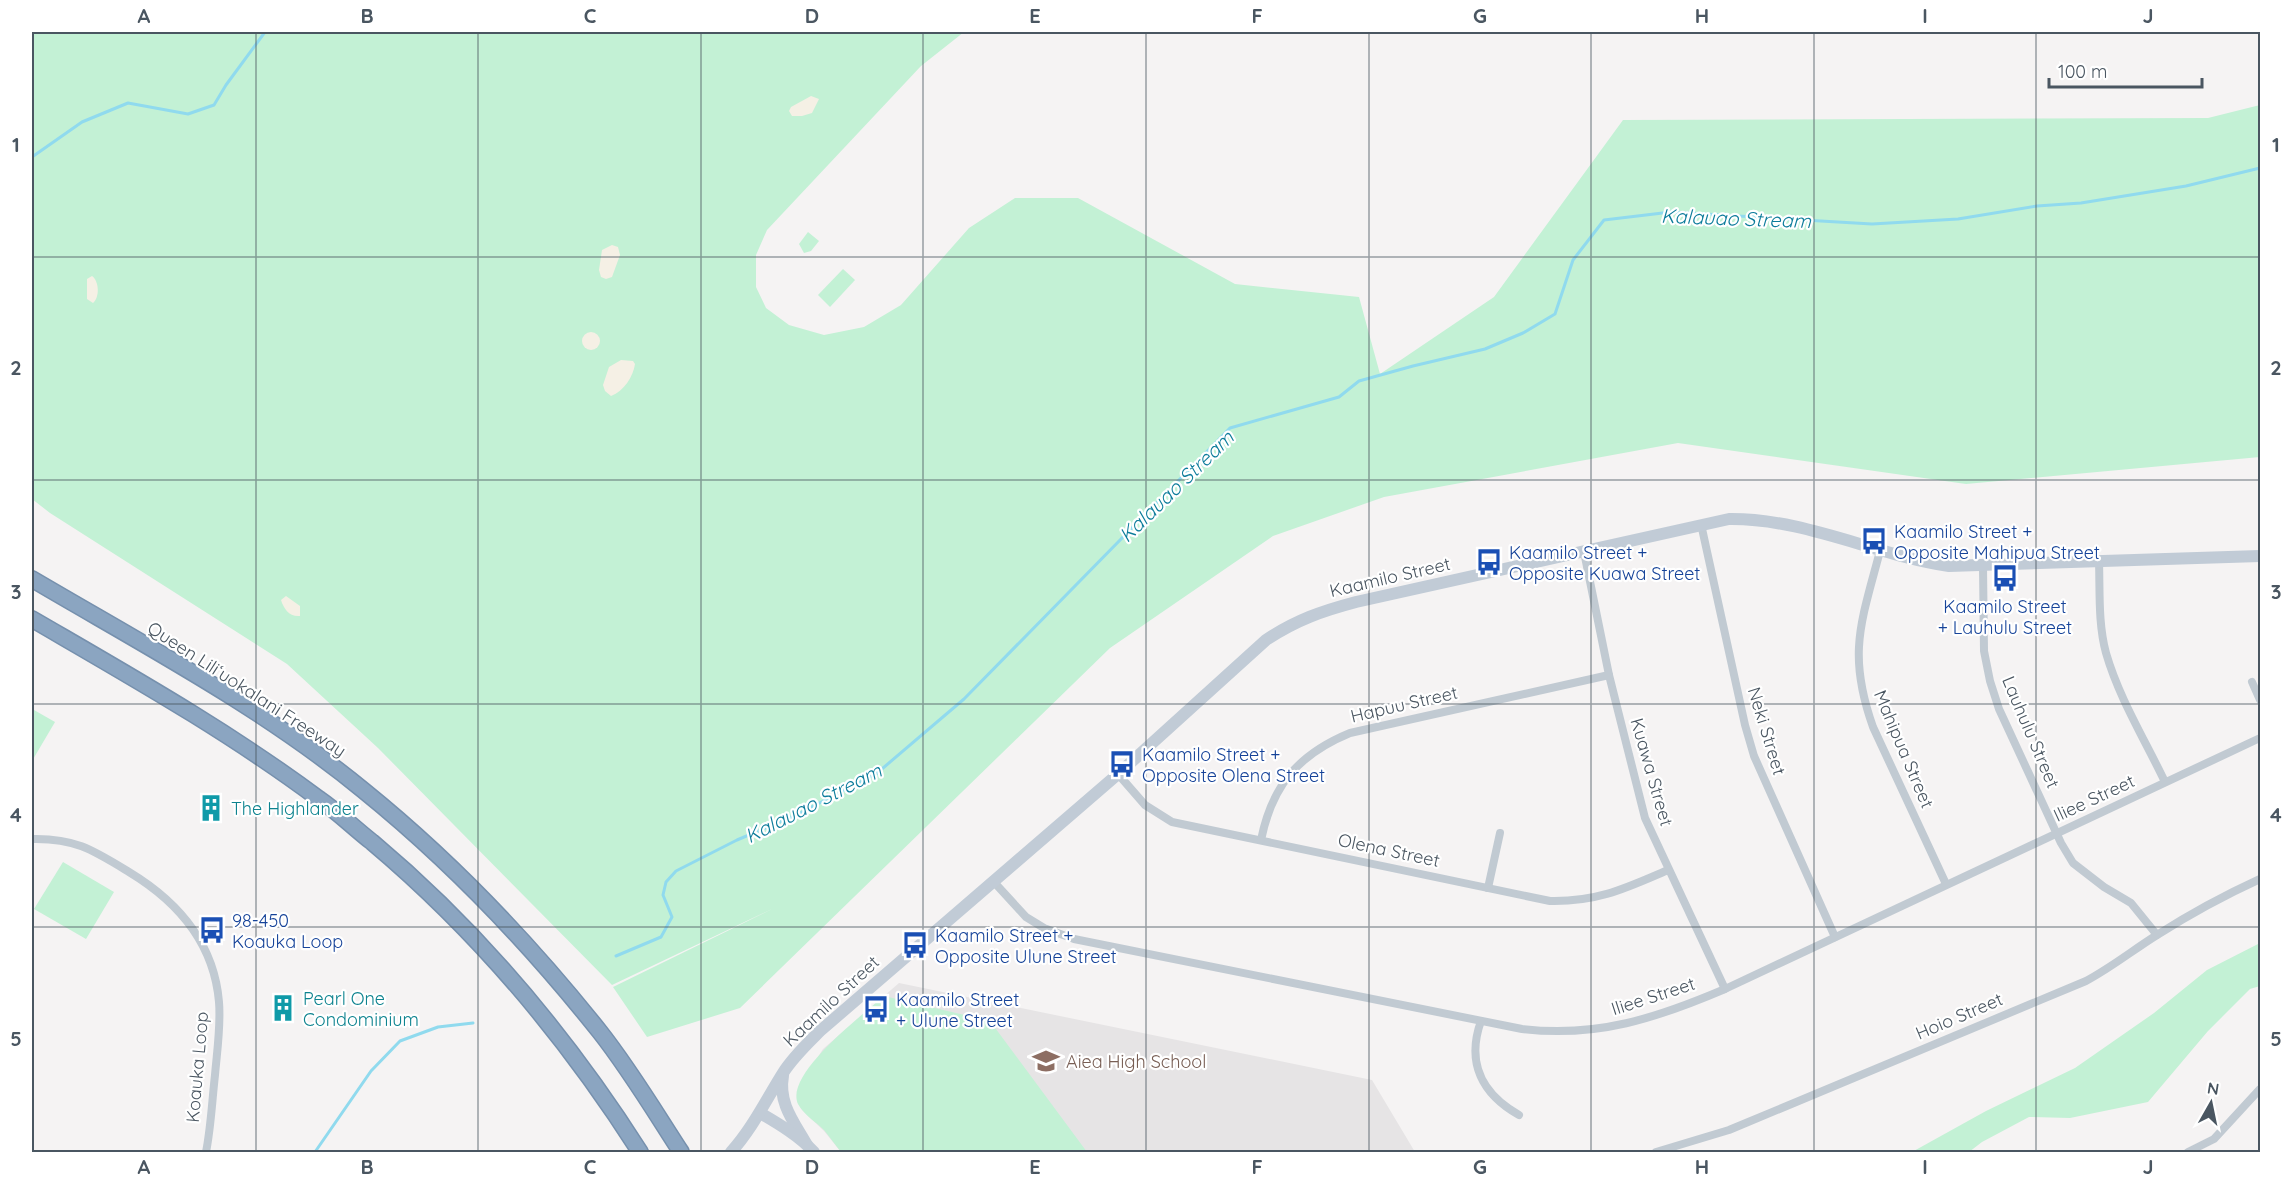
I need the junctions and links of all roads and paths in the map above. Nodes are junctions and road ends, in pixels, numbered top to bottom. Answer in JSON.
{"nodes":[{"id":1,"x":1701,"y":524,"type":"junction"},
{"id":2,"x":1880,"y":551,"type":"junction"},
{"id":3,"x":1584,"y":552,"type":"junction"},
{"id":4,"x":2260,"y":556,"type":"edge"},
{"id":5,"x":2100,"y":562,"type":"junction"},
{"id":6,"x":1983,"y":566,"type":"junction"},
{"id":7,"x":32,"y":579,"type":"edge"},
{"id":8,"x":32,"y":619,"type":"edge"},
{"id":9,"x":1609,"y":675,"type":"junction"},
{"id":10,"x":2252,"y":682,"type":"dead end"},
{"id":11,"x":2260,"y":700,"type":"edge"},
{"id":12,"x":2260,"y":738,"type":"edge"},
{"id":13,"x":1118,"y":774,"type":"junction"},
{"id":14,"x":2165,"y":782,"type":"junction"},
{"id":15,"x":1500,"y":833,"type":"dead end"},
{"id":16,"x":2057,"y":833,"type":"junction"},
{"id":17,"x":32,"y":839,"type":"edge"},
{"id":18,"x":1261,"y":840,"type":"junction"},
{"id":19,"x":1668,"y":870,"type":"junction"},
{"id":20,"x":2260,"y":879,"type":"edge"},
{"id":21,"x":993,"y":881,"type":"junction"},
{"id":22,"x":1946,"y":884,"type":"junction"},
{"id":23,"x":1488,"y":888,"type":"junction"},
{"id":24,"x":2157,"y":935,"type":"junction"},
{"id":25,"x":1835,"y":937,"type":"junction"},
{"id":26,"x":1725,"y":989,"type":"junction"},
{"id":27,"x":1481,"y":1021,"type":"junction"},
{"id":28,"x":784,"y":1072,"type":"junction"},
{"id":29,"x":2260,"y":1089,"type":"edge"},
{"id":30,"x":760,"y":1113,"type":"junction"},
{"id":31,"x":1519,"y":1115,"type":"dead end"},
{"id":32,"x":811,"y":1149,"type":"edge"},
{"id":33,"x":206,"y":1152,"type":"edge"},
{"id":34,"x":640,"y":1152,"type":"edge"},
{"id":35,"x":681,"y":1152,"type":"edge"},
{"id":36,"x":731,"y":1152,"type":"edge"},
{"id":37,"x":1656,"y":1152,"type":"edge"},
{"id":38,"x":2188,"y":1152,"type":"edge"}],
"edges":[{"from":1,"to":2,"type":"street","name":"Kaamilo Street"},
{"from":1,"to":3,"type":"street","name":"Kaamilo Street"},
{"from":1,"to":25,"type":"street","name":"Neki Street"},
{"from":2,"to":6,"type":"street","name":"Kaamilo Street"},
{"from":2,"to":22,"type":"street","name":"Mahipua Street"},
{"from":3,"to":9,"type":"street","name":"Kuawa Street"},
{"from":3,"to":13,"type":"street","name":"Kaamilo Street"},
{"from":4,"to":5,"type":"street","name":"Kaamilo Street"},
{"from":5,"to":6,"type":"street","name":"Kaamilo Street"},
{"from":5,"to":14,"type":"street"},
{"from":6,"to":16,"type":"street","name":"Lauhulu Street"},
{"from":7,"to":35,"type":"highway","name":"Queen Liliʻuokalani Freeway"},
{"from":8,"to":34,"type":"highway"},
{"from":9,"to":18,"type":"street","name":"Hapuu Street"},
{"from":9,"to":19,"type":"street","name":"Kuawa Street"},
{"from":10,"to":11,"type":"street"},
{"from":12,"to":14,"type":"street","name":"Iliee Street"},
{"from":13,"to":18,"type":"street","name":"Olena Street"},
{"from":13,"to":21,"type":"street","name":"Kaamilo Street"},
{"from":14,"to":16,"type":"street","name":"Iliee Street"},
{"from":15,"to":23,"type":"street"},
{"from":16,"to":22,"type":"street","name":"Iliee Street"},
{"from":16,"to":24,"type":"street","name":"Lauhulu Street"},
{"from":17,"to":33,"type":"street","name":"Koauka Loop"},
{"from":18,"to":23,"type":"street","name":"Olena Street"},
{"from":19,"to":23,"type":"street","name":"Olena Street"},
{"from":19,"to":26,"type":"street","name":"Kuawa Street"},
{"from":20,"to":24,"type":"street","name":"Hoio Street"},
{"from":21,"to":27,"type":"street","name":"Iliee Street"},
{"from":21,"to":28,"type":"street","name":"Kaamilo Street"},
{"from":22,"to":25,"type":"street","name":"Iliee Street"},
{"from":24,"to":37,"type":"street","name":"Hoio Street"},
{"from":25,"to":26,"type":"street","name":"Iliee Street"},
{"from":26,"to":27,"type":"street","name":"Iliee Street"},
{"from":27,"to":31,"type":"street"},
{"from":28,"to":30,"type":"street","name":"Kaamilo Street"},
{"from":28,"to":32,"type":"street"},
{"from":29,"to":38,"type":"street"},
{"from":30,"to":32,"type":"street"},
{"from":30,"to":36,"type":"street","name":"Kaamilo Street"}]}
